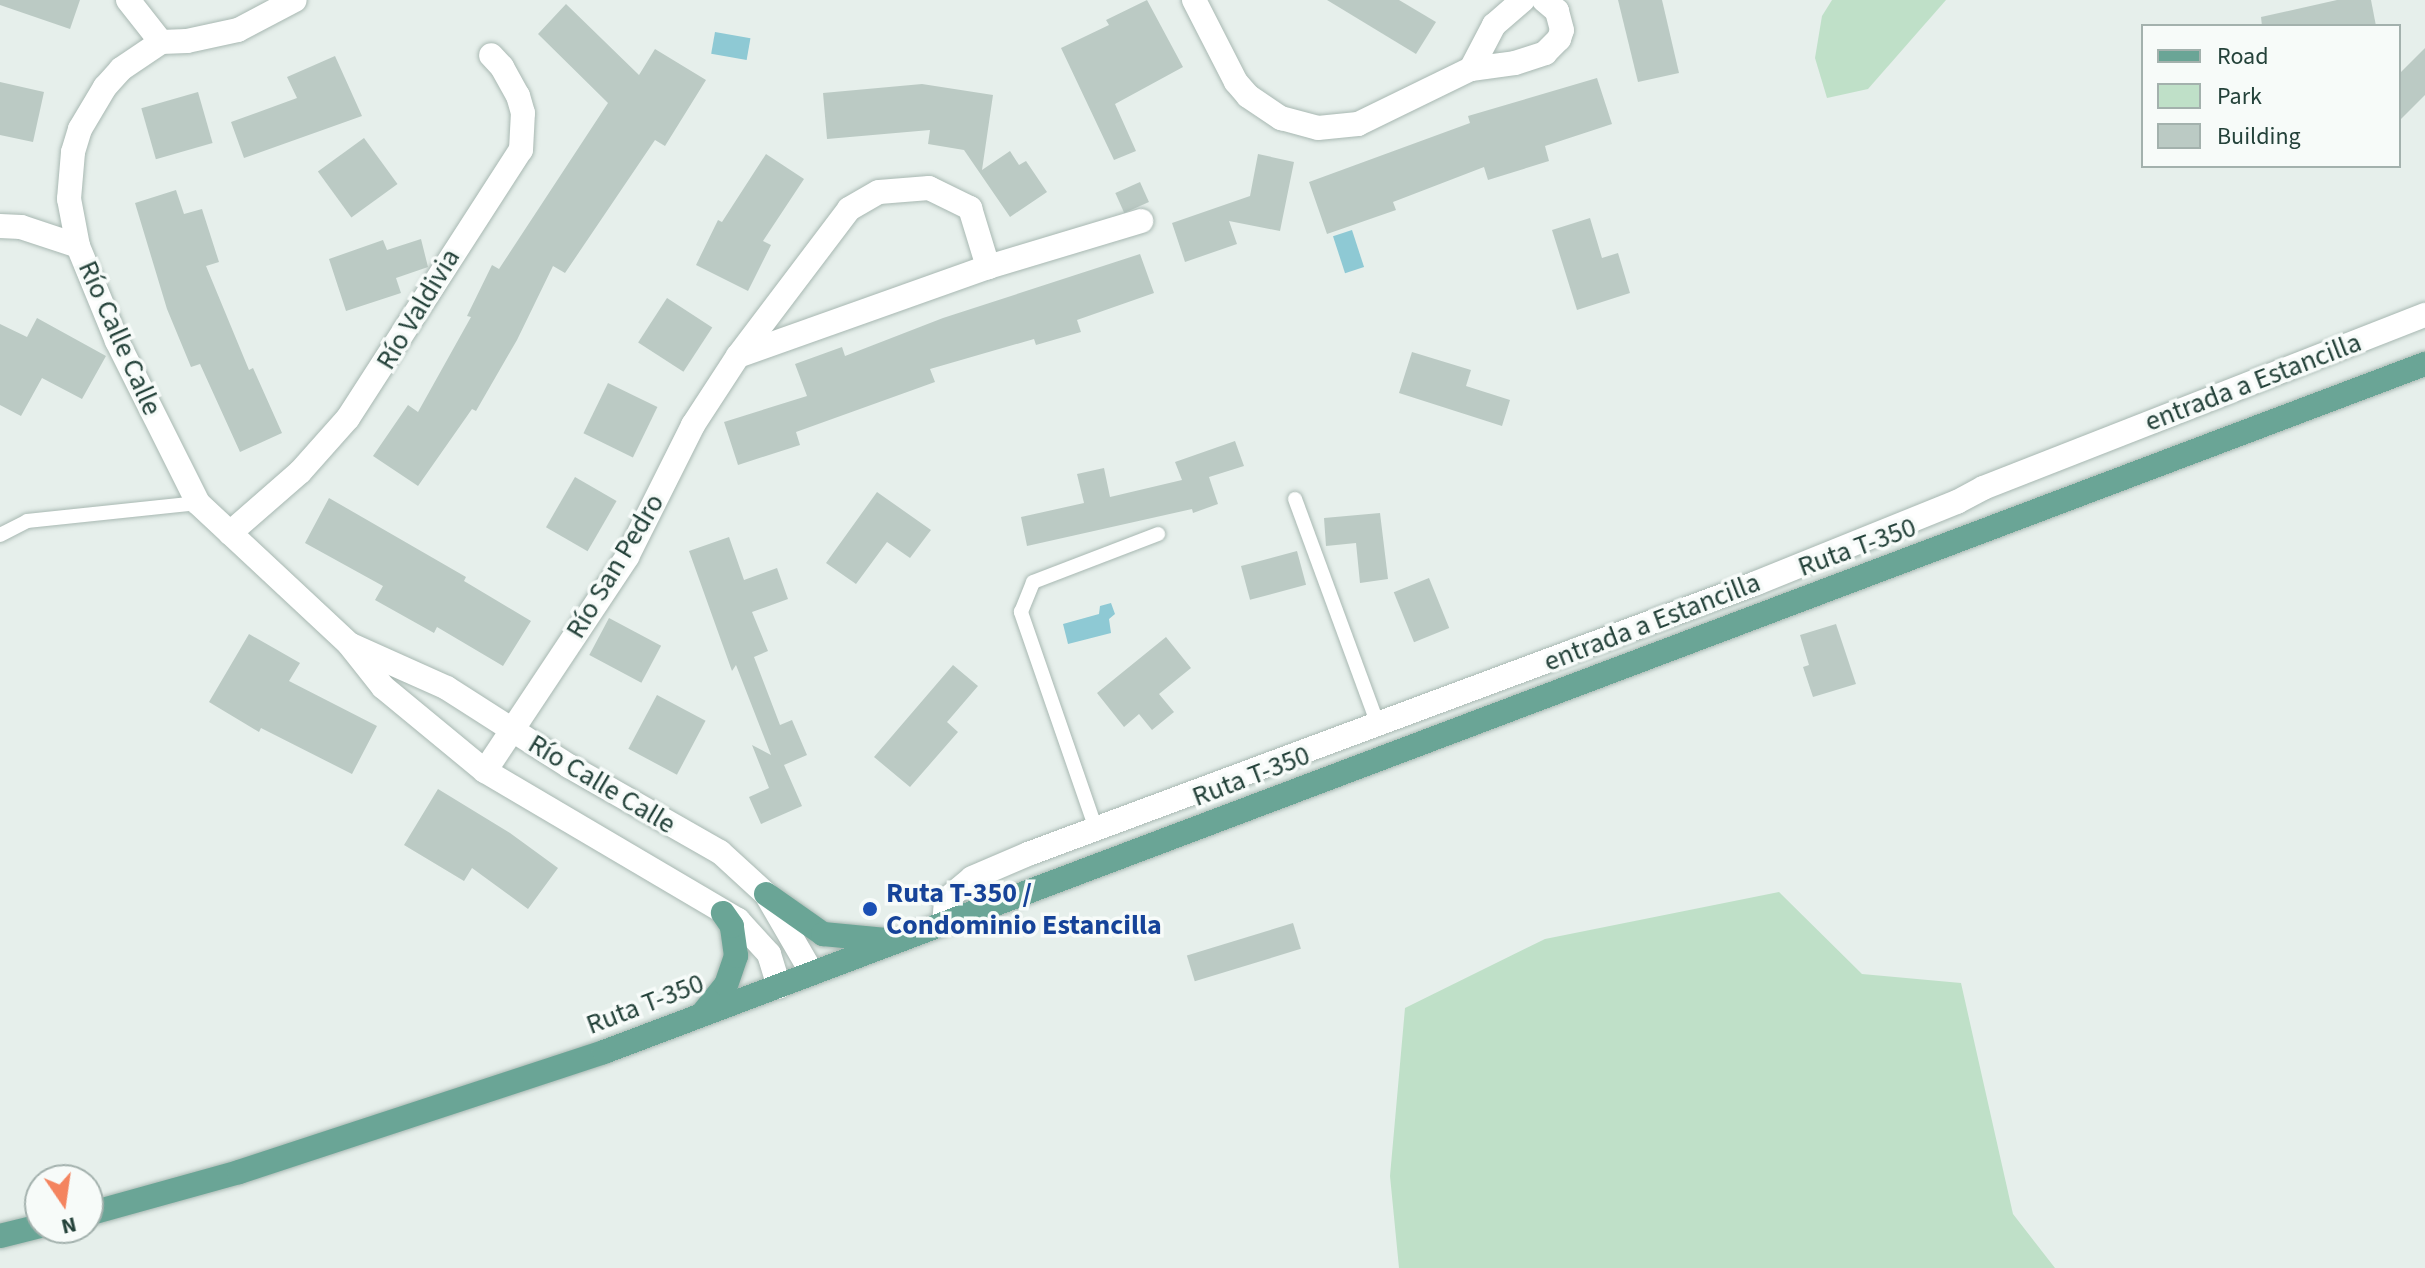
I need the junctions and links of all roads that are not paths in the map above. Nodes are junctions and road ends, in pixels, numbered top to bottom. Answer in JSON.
{"nodes":[{"id":1,"x":128,"y":0,"type":"edge"},
{"id":2,"x":295,"y":0,"type":"edge"},
{"id":3,"x":1194,"y":0,"type":"edge"},
{"id":4,"x":1523,"y":0,"type":"edge"},
{"id":5,"x":1544,"y":0,"type":"edge"},
{"id":6,"x":161,"y":42,"type":"junction"},
{"id":7,"x":491,"y":55,"type":"dead end"},
{"id":8,"x":1471,"y":69,"type":"junction"},
{"id":9,"x":1141,"y":221,"type":"dead end"},
{"id":10,"x":0,"y":226,"type":"edge"},
{"id":11,"x":78,"y":246,"type":"junction"},
{"id":12,"x":988,"y":267,"type":"junction"},
{"id":13,"x":2425,"y":315,"type":"edge"},
{"id":14,"x":738,"y":356,"type":"junction"},
{"id":15,"x":2425,"y":364,"type":"edge"},
{"id":16,"x":1295,"y":499,"type":"dead end"},
{"id":17,"x":1957,"y":502,"type":"junction"},
{"id":18,"x":198,"y":503,"type":"junction"},
{"id":19,"x":230,"y":533,"type":"junction"},
{"id":20,"x":1158,"y":534,"type":"dead end"},
{"id":21,"x":0,"y":535,"type":"edge"},
{"id":22,"x":1956,"y":542,"type":"junction"},
{"id":23,"x":349,"y":644,"type":"junction"},
{"id":24,"x":1378,"y":724,"type":"junction"},
{"id":25,"x":511,"y":730,"type":"junction"},
{"id":26,"x":485,"y":771,"type":"junction"},
{"id":27,"x":1096,"y":829,"type":"junction"},
{"id":28,"x":766,"y":894,"type":"junction"},
{"id":29,"x":723,"y":913,"type":"junction"},
{"id":30,"x":944,"y":924,"type":"junction"},
{"id":31,"x":900,"y":941,"type":"junction"},
{"id":32,"x":812,"y":973,"type":"junction"},
{"id":33,"x":779,"y":986,"type":"junction"},
{"id":34,"x":703,"y":1014,"type":"junction"},
{"id":35,"x":104,"y":1210,"type":"edge"},
{"id":36,"x":24,"y":1230,"type":"edge"},
{"id":37,"x":0,"y":1236,"type":"edge"}],
"edges":[{"from":1,"to":6,"type":"street"},
{"from":2,"to":6,"type":"street","name":"Río Calle Calle"},
{"from":3,"to":8,"type":"street"},
{"from":4,"to":8,"type":"street"},
{"from":5,"to":8,"type":"street"},
{"from":6,"to":11,"type":"street","name":"Río Calle Calle"},
{"from":7,"to":19,"type":"street","name":"Río Valdivia"},
{"from":9,"to":12,"type":"street"},
{"from":10,"to":11,"type":"street","name":"Río Calle Calle"},
{"from":11,"to":18,"type":"street","name":"Río Calle Calle"},
{"from":12,"to":14,"type":"street"},
{"from":12,"to":14,"type":"street","name":"Río San Pedro"},
{"from":13,"to":17,"type":"street","name":"entrada a Estancilla"},
{"from":14,"to":25,"type":"street","name":"Río San Pedro"},
{"from":15,"to":22,"type":"main road","name":"Ruta T-350"},
{"from":16,"to":24,"type":"lane"},
{"from":17,"to":22,"type":"street"},
{"from":17,"to":24,"type":"street","name":"entrada a Estancilla"},
{"from":18,"to":19,"type":"street","name":"Río Calle Calle"},
{"from":18,"to":21,"type":"lane"},
{"from":19,"to":23,"type":"street","name":"Río Calle Calle"},
{"from":20,"to":27,"type":"lane"},
{"from":22,"to":30,"type":"main road","name":"Ruta T-350"},
{"from":23,"to":25,"type":"street","name":"Río Calle Calle"},
{"from":23,"to":26,"type":"street","name":"Río Calle Calle"},
{"from":24,"to":27,"type":"street","name":"entrada a Estancilla"},
{"from":25,"to":26,"type":"street","name":"Río San Pedro"},
{"from":25,"to":28,"type":"street","name":"Río Calle Calle"},
{"from":26,"to":29,"type":"street","name":"Río Calle Calle"},
{"from":27,"to":30,"type":"street","name":"entrada a Estancilla"},
{"from":28,"to":31,"type":"main road"},
{"from":28,"to":32,"type":"street","name":"Río Calle Calle"},
{"from":29,"to":33,"type":"street","name":"Río Calle Calle"},
{"from":29,"to":34,"type":"main road"},
{"from":30,"to":31,"type":"main road","name":"Ruta T-350"},
{"from":31,"to":32,"type":"main road","name":"Ruta T-350"},
{"from":32,"to":33,"type":"main road","name":"Ruta T-350"},
{"from":33,"to":34,"type":"main road","name":"Ruta T-350"},
{"from":34,"to":35,"type":"main road","name":"Ruta T-350"},
{"from":36,"to":37,"type":"main road"}]}
